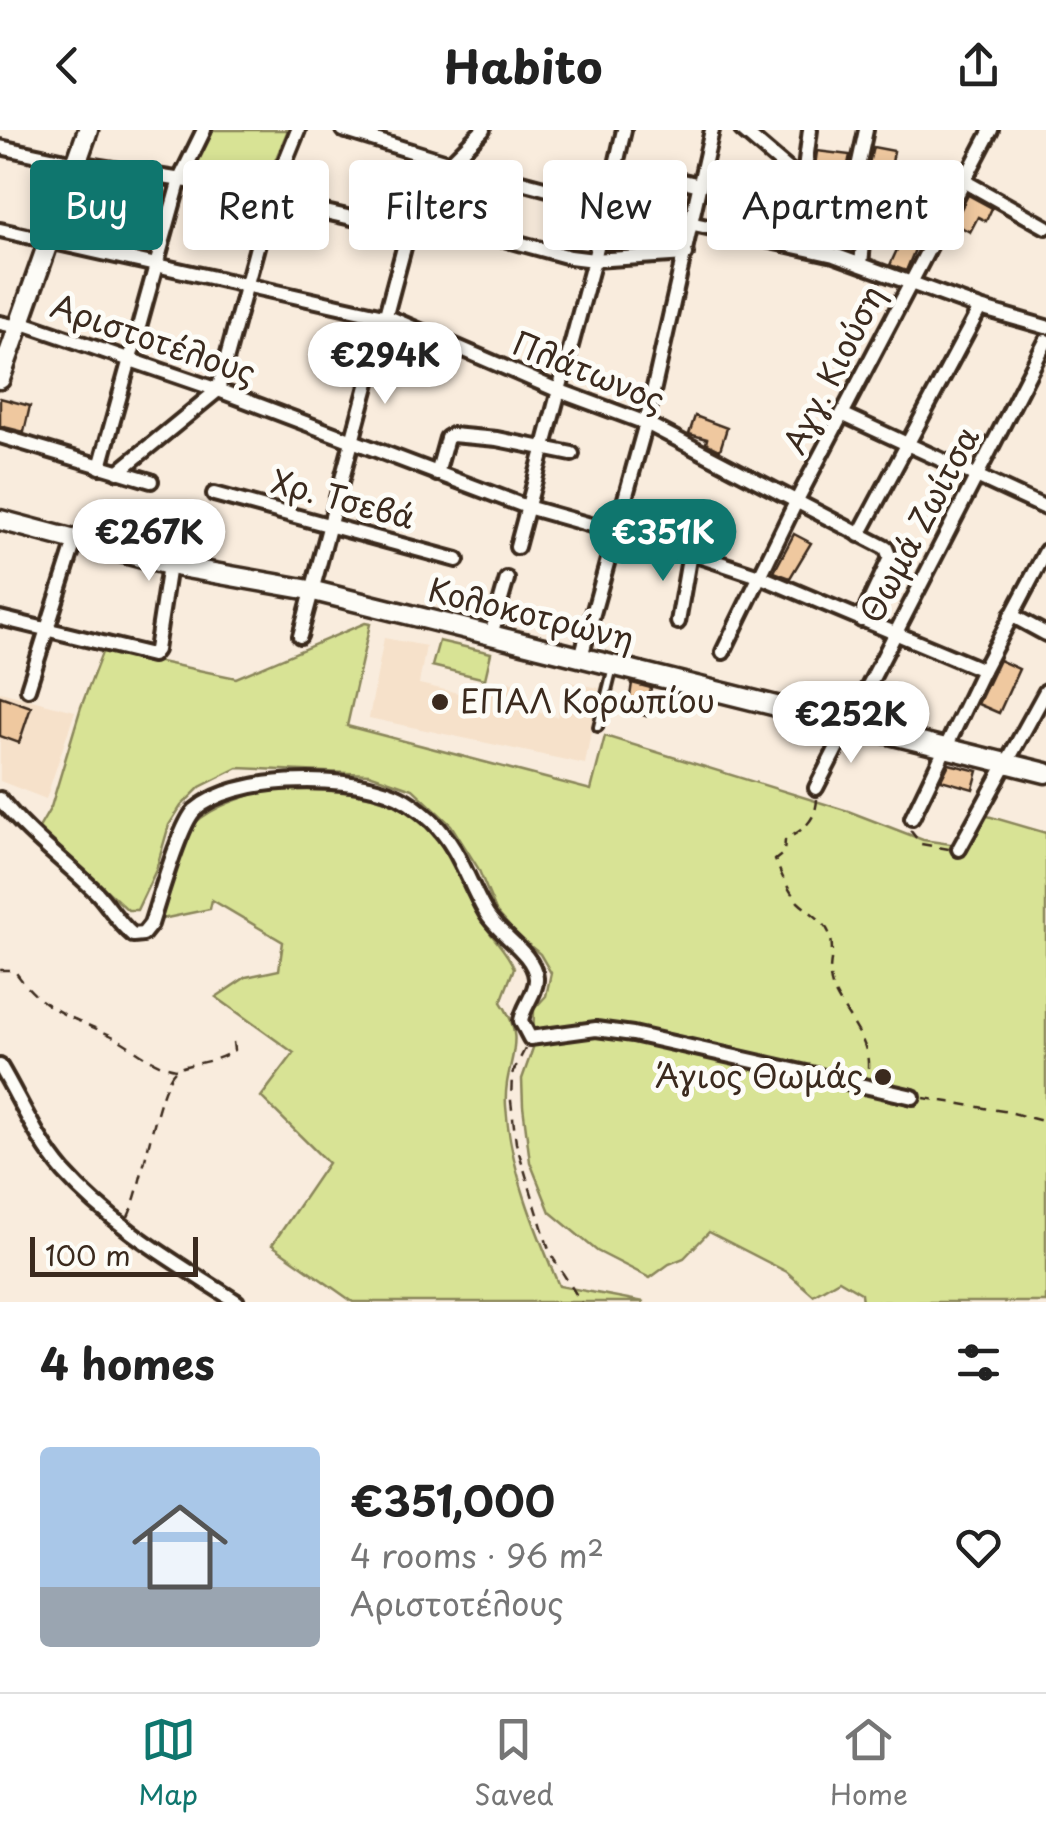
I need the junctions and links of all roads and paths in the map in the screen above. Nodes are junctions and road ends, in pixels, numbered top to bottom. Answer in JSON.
{"nodes":[{"id":1,"x":88,"y":130,"type":"edge"},
{"id":2,"x":204,"y":130,"type":"edge"},
{"id":3,"x":298,"y":130,"type":"edge"},
{"id":4,"x":344,"y":130,"type":"edge"},
{"id":5,"x":483,"y":130,"type":"edge"},
{"id":6,"x":624,"y":130,"type":"edge"},
{"id":7,"x":712,"y":130,"type":"edge"},
{"id":8,"x":742,"y":130,"type":"edge"},
{"id":9,"x":810,"y":130,"type":"edge"},
{"id":10,"x":866,"y":130,"type":"edge"},
{"id":11,"x":990,"y":130,"type":"edge"},
{"id":12,"x":0,"y":146,"type":"edge"},
{"id":13,"x":59,"y":160,"type":"edge"},
{"id":14,"x":77,"y":160,"type":"edge"},
{"id":15,"x":286,"y":160,"type":"edge"},
{"id":16,"x":440,"y":160,"type":"edge"},
{"id":17,"x":453,"y":160,"type":"edge"},
{"id":18,"x":618,"y":160,"type":"edge"},
{"id":19,"x":777,"y":160,"type":"edge"},
{"id":20,"x":806,"y":160,"type":"edge"},
{"id":21,"x":860,"y":160,"type":"edge"},
{"id":22,"x":163,"y":177,"type":"edge"},
{"id":23,"x":180,"y":179,"type":"junction"},
{"id":24,"x":183,"y":180,"type":"edge"},
{"id":25,"x":964,"y":181,"type":"joint"},
{"id":26,"x":687,"y":182,"type":"edge"},
{"id":27,"x":700,"y":185,"type":"junction"},
{"id":28,"x":687,"y":221,"type":"edge"},
{"id":29,"x":693,"y":222,"type":"junction"},
{"id":30,"x":707,"y":225,"type":"edge"},
{"id":31,"x":1046,"y":227,"type":"edge"},
{"id":32,"x":0,"y":230,"type":"edge"},
{"id":33,"x":30,"y":237,"type":"edge"},
{"id":34,"x":523,"y":246,"type":"edge"},
{"id":35,"x":44,"y":250,"type":"edge"},
{"id":36,"x":89,"y":250,"type":"edge"},
{"id":37,"x":257,"y":250,"type":"edge"},
{"id":38,"x":404,"y":250,"type":"edge"},
{"id":39,"x":597,"y":250,"type":"edge"},
{"id":40,"x":653,"y":250,"type":"edge"},
{"id":41,"x":809,"y":250,"type":"edge"},
{"id":42,"x":862,"y":250,"type":"edge"},
{"id":43,"x":927,"y":250,"type":"edge"},
{"id":44,"x":686,"y":254,"type":"junction"},
{"id":45,"x":652,"y":255,"type":"junction"},
{"id":46,"x":594,"y":260,"type":"junction"},
{"id":47,"x":860,"y":264,"type":"junction"},
{"id":48,"x":158,"y":265,"type":"junction"},
{"id":49,"x":910,"y":283,"type":"junction"},
{"id":50,"x":248,"y":286,"type":"junction"},
{"id":51,"x":980,"y":308,"type":"junction"},
{"id":52,"x":388,"y":318,"type":"junction"},
{"id":53,"x":12,"y":324,"type":"edge"},
{"id":54,"x":1046,"y":328,"type":"edge"},
{"id":55,"x":1046,"y":341,"type":"edge"},
{"id":56,"x":130,"y":362,"type":"junction"},
{"id":57,"x":0,"y":378,"type":"edge"},
{"id":58,"x":218,"y":390,"type":"junction"},
{"id":59,"x":557,"y":390,"type":"junction"},
{"id":60,"x":844,"y":415,"type":"junction"},
{"id":61,"x":646,"y":423,"type":"junction"},
{"id":62,"x":0,"y":436,"type":"edge"},
{"id":63,"x":353,"y":440,"type":"junction"},
{"id":64,"x":908,"y":445,"type":"junction"},
{"id":65,"x":541,"y":448,"type":"junction"},
{"id":66,"x":572,"y":454,"type":"dead end"},
{"id":67,"x":100,"y":466,"type":"junction"},
{"id":68,"x":118,"y":472,"type":"junction"},
{"id":69,"x":437,"y":474,"type":"junction"},
{"id":70,"x":977,"y":478,"type":"junction"},
{"id":71,"x":152,"y":481,"type":"dead end"},
{"id":72,"x":214,"y":494,"type":"dead end"},
{"id":73,"x":796,"y":502,"type":"junction"},
{"id":74,"x":527,"y":507,"type":"junction"},
{"id":75,"x":1046,"y":508,"type":"edge"},
{"id":76,"x":0,"y":520,"type":"edge"},
{"id":77,"x":328,"y":525,"type":"junction"},
{"id":78,"x":613,"y":533,"type":"junction"},
{"id":79,"x":858,"y":535,"type":"junction"},
{"id":80,"x":75,"y":541,"type":"junction"},
{"id":81,"x":516,"y":547,"type":"dead end"},
{"id":82,"x":1046,"y":550,"type":"edge"},
{"id":83,"x":690,"y":552,"type":"junction"},
{"id":84,"x":457,"y":560,"type":"dead end"},
{"id":85,"x":169,"y":564,"type":"junction"},
{"id":86,"x":759,"y":576,"type":"junction"},
{"id":87,"x":507,"y":579,"type":"dead end"},
{"id":88,"x":310,"y":590,"type":"junction"},
{"id":89,"x":1011,"y":615,"type":"junction"},
{"id":90,"x":0,"y":618,"type":"edge"},
{"id":91,"x":861,"y":620,"type":"junction"},
{"id":92,"x":678,"y":622,"type":"dead end"},
{"id":93,"x":47,"y":630,"type":"junction"},
{"id":94,"x":894,"y":633,"type":"junction"},
{"id":95,"x":490,"y":634,"type":"junction"},
{"id":96,"x":1046,"y":634,"type":"edge"},
{"id":97,"x":300,"y":636,"type":"dead end"},
{"id":98,"x":723,"y":652,"type":"dead end"},
{"id":99,"x":581,"y":657,"type":"junction"},
{"id":100,"x":613,"y":666,"type":"junction"},
{"id":101,"x":983,"y":670,"type":"junction"},
{"id":102,"x":28,"y":689,"type":"dead end"},
{"id":103,"x":1046,"y":691,"type":"edge"},
{"id":104,"x":848,"y":725,"type":"junction"},
{"id":105,"x":598,"y":727,"type":"dead end"},
{"id":106,"x":946,"y":748,"type":"junction"},
{"id":107,"x":1005,"y":762,"type":"junction"},
{"id":108,"x":1046,"y":773,"type":"edge"},
{"id":109,"x":816,"y":788,"type":"joint"},
{"id":110,"x":0,"y":799,"type":"edge"},
{"id":111,"x":912,"y":818,"type":"joint"},
{"id":112,"x":959,"y":849,"type":"joint"},
{"id":113,"x":0,"y":970,"type":"edge"},
{"id":114,"x":530,"y":1038,"type":"junction"},
{"id":115,"x":234,"y":1042,"type":"dead end"},
{"id":116,"x":0,"y":1066,"type":"edge"},
{"id":117,"x":177,"y":1069,"type":"junction"},
{"id":118,"x":864,"y":1087,"type":"junction"},
{"id":119,"x":912,"y":1097,"type":"joint"},
{"id":120,"x":1046,"y":1122,"type":"edge"},
{"id":121,"x":123,"y":1228,"type":"junction"},
{"id":122,"x":237,"y":1302,"type":"edge"},
{"id":123,"x":581,"y":1302,"type":"edge"}],
"edges":[{"from":1,"to":14,"type":"street"},
{"from":2,"to":23,"type":"street"},
{"from":3,"to":15,"type":"street"},
{"from":4,"to":16,"type":"street"},
{"from":5,"to":17,"type":"street"},
{"from":6,"to":18,"type":"street"},
{"from":7,"to":27,"type":"street"},
{"from":8,"to":19,"type":"street"},
{"from":9,"to":20,"type":"street"},
{"from":10,"to":21,"type":"street"},
{"from":11,"to":25,"type":"street","name":"Αγγ. Κιούση"},
{"from":12,"to":13,"type":"street"},
{"from":22,"to":23,"type":"street"},
{"from":23,"to":24,"type":"street"},
{"from":23,"to":48,"type":"street"},
{"from":25,"to":31,"type":"street"},
{"from":26,"to":27,"type":"street"},
{"from":27,"to":29,"type":"street"},
{"from":28,"to":29,"type":"street"},
{"from":29,"to":30,"type":"street"},
{"from":29,"to":44,"type":"street"},
{"from":32,"to":33,"type":"street","name":"Πλάτωνος"},
{"from":34,"to":46,"type":"street"},
{"from":35,"to":53,"type":"street"},
{"from":36,"to":48,"type":"street","name":"Πλάτωνος"},
{"from":37,"to":50,"type":"street"},
{"from":38,"to":52,"type":"street"},
{"from":39,"to":46,"type":"street"},
{"from":40,"to":45,"type":"street"},
{"from":41,"to":47,"type":"street"},
{"from":42,"to":47,"type":"street"},
{"from":43,"to":49,"type":"street","name":"Αγγ. Κιούση"},
{"from":44,"to":45,"type":"street"},
{"from":44,"to":61,"type":"street"},
{"from":45,"to":46,"type":"street"},
{"from":46,"to":59,"type":"street"},
{"from":47,"to":49,"type":"street"},
{"from":48,"to":50,"type":"street","name":"Πλάτωνος"},
{"from":48,"to":56,"type":"street"},
{"from":49,"to":51,"type":"street"},
{"from":49,"to":60,"type":"street","name":"Αγγ. Κιούση"},
{"from":50,"to":52,"type":"street","name":"Πλάτωνος"},
{"from":50,"to":58,"type":"street"},
{"from":51,"to":54,"type":"street"},
{"from":51,"to":64,"type":"street"},
{"from":52,"to":59,"type":"street","name":"Πλάτωνος"},
{"from":52,"to":63,"type":"street"},
{"from":53,"to":56,"type":"street","name":"Αριστοτέλους"},
{"from":53,"to":57,"type":"street"},
{"from":55,"to":70,"type":"street","name":"Θωμά Ζωίτσα"},
{"from":56,"to":58,"type":"street","name":"Αριστοτέλους"},
{"from":56,"to":67,"type":"street"},
{"from":58,"to":63,"type":"street","name":"Αριστοτέλους"},
{"from":58,"to":68,"type":"street"},
{"from":59,"to":61,"type":"street","name":"Πλάτωνος"},
{"from":59,"to":65,"type":"street"},
{"from":60,"to":64,"type":"street"},
{"from":60,"to":73,"type":"street","name":"Αγγ. Κιούση"},
{"from":61,"to":73,"type":"street","name":"Πλάτωνος"},
{"from":61,"to":78,"type":"street"},
{"from":62,"to":67,"type":"street"},
{"from":63,"to":69,"type":"street","name":"Αριστοτέλους"},
{"from":63,"to":77,"type":"street"},
{"from":64,"to":70,"type":"street"},
{"from":64,"to":79,"type":"street"},
{"from":65,"to":66,"type":"street"},
{"from":65,"to":69,"type":"street"},
{"from":65,"to":74,"type":"street"},
{"from":67,"to":68,"type":"street"},
{"from":68,"to":71,"type":"street"},
{"from":69,"to":74,"type":"street","name":"Αριστοτέλους"},
{"from":70,"to":75,"type":"street"},
{"from":70,"to":94,"type":"street","name":"Θωμά Ζωίτσα"},
{"from":72,"to":77,"type":"street","name":"Χρ. Τσεβά"},
{"from":73,"to":79,"type":"street","name":"Πλάτωνος"},
{"from":73,"to":86,"type":"street","name":"Αγγ. Κιούση"},
{"from":74,"to":78,"type":"street","name":"Αριστοτέλους"},
{"from":74,"to":81,"type":"street"},
{"from":76,"to":80,"type":"street","name":"Κολοκοτρώνη"},
{"from":77,"to":84,"type":"street","name":"Χρ. Τσεβά"},
{"from":77,"to":88,"type":"street"},
{"from":78,"to":83,"type":"street","name":"Αριστοτέλους"},
{"from":78,"to":99,"type":"street"},
{"from":79,"to":91,"type":"street","name":"Πλάτωνος"},
{"from":80,"to":85,"type":"street","name":"Κολοκοτρώνη"},
{"from":80,"to":93,"type":"street"},
{"from":82,"to":89,"type":"street"},
{"from":83,"to":86,"type":"street","name":"Αριστοτέλους"},
{"from":83,"to":92,"type":"street"},
{"from":85,"to":88,"type":"street","name":"Κολοκοτρώνη"},
{"from":85,"to":93,"type":"street"},
{"from":86,"to":91,"type":"street","name":"Αριστοτέλους"},
{"from":86,"to":98,"type":"street","name":"Αγγ. Κιούση"},
{"from":87,"to":95,"type":"street"},
{"from":88,"to":95,"type":"street","name":"Κολοκοτρώνη"},
{"from":88,"to":97,"type":"street"},
{"from":89,"to":96,"type":"street"},
{"from":89,"to":101,"type":"street"},
{"from":90,"to":93,"type":"street"},
{"from":91,"to":94,"type":"street","name":"Αριστοτέλους"},
{"from":93,"to":102,"type":"street"},
{"from":94,"to":101,"type":"street","name":"Αριστοτέλους"},
{"from":94,"to":104,"type":"street","name":"Θωμά Ζωίτσα"},
{"from":95,"to":99,"type":"street","name":"Κολοκοτρώνη"},
{"from":99,"to":100,"type":"street","name":"Κολοκοτρώνη"},
{"from":100,"to":104,"type":"street","name":"Κολοκοτρώνη"},
{"from":100,"to":105,"type":"lane"},
{"from":101,"to":106,"type":"street"},
{"from":103,"to":107,"type":"street"},
{"from":104,"to":106,"type":"street","name":"Κολοκοτρώνη"},
{"from":104,"to":109,"type":"street","name":"Θωμά Ζωίτσα"},
{"from":106,"to":107,"type":"street","name":"Κολοκοτρώνη"},
{"from":106,"to":111,"type":"street"},
{"from":107,"to":108,"type":"street","name":"Κολοκοτρώνη"},
{"from":107,"to":112,"type":"street"},
{"from":109,"to":118,"type":"path"},
{"from":110,"to":114,"type":"street"},
{"from":111,"to":112,"type":"path"},
{"from":113,"to":117,"type":"path"},
{"from":114,"to":118,"type":"street"},
{"from":114,"to":123,"type":"path"},
{"from":115,"to":117,"type":"path"},
{"from":116,"to":121,"type":"street"},
{"from":117,"to":121,"type":"path"},
{"from":118,"to":119,"type":"street"},
{"from":119,"to":120,"type":"path"},
{"from":121,"to":122,"type":"street"}]}
